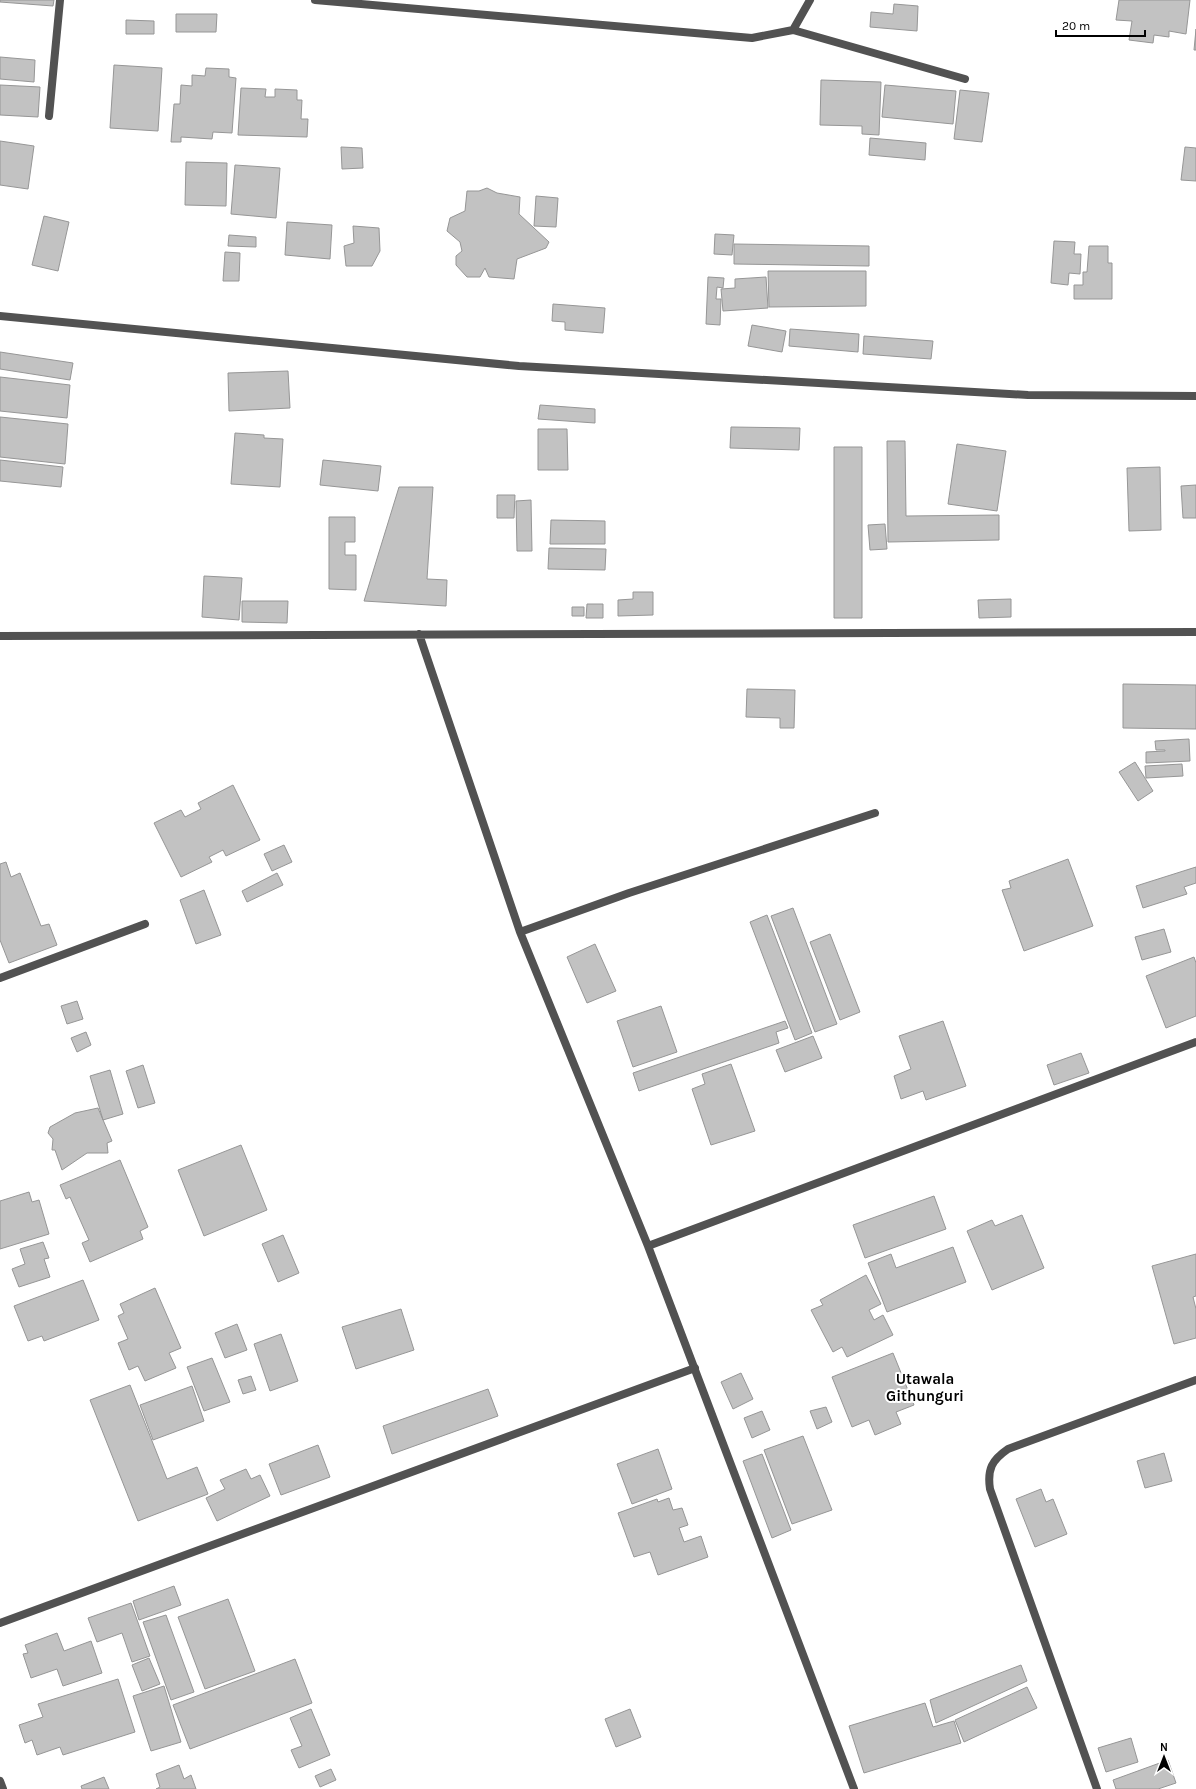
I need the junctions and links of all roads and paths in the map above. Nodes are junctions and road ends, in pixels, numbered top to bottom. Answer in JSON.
{"nodes":[{"id":1,"x":60,"y":0,"type":"edge"},
{"id":2,"x":315,"y":0,"type":"edge"},
{"id":3,"x":810,"y":0,"type":"edge"},
{"id":4,"x":793,"y":30,"type":"junction"},
{"id":5,"x":965,"y":79,"type":"dead end"},
{"id":6,"x":49,"y":116,"type":"dead end"},
{"id":7,"x":0,"y":316,"type":"edge"},
{"id":8,"x":1196,"y":396,"type":"edge"},
{"id":9,"x":1196,"y":632,"type":"edge"},
{"id":10,"x":419,"y":634,"type":"junction"},
{"id":11,"x":0,"y":636,"type":"edge"},
{"id":12,"x":875,"y":813,"type":"dead end"},
{"id":13,"x":145,"y":924,"type":"dead end"},
{"id":14,"x":520,"y":932,"type":"junction"},
{"id":15,"x":0,"y":978,"type":"edge"},
{"id":16,"x":1196,"y":1042,"type":"edge"},
{"id":17,"x":648,"y":1246,"type":"junction"},
{"id":18,"x":695,"y":1368,"type":"junction"},
{"id":19,"x":1196,"y":1380,"type":"edge"},
{"id":20,"x":0,"y":1623,"type":"edge"},
{"id":21,"x":0,"y":1781,"type":"edge"},
{"id":22,"x":3,"y":1789,"type":"edge"},
{"id":23,"x":854,"y":1789,"type":"edge"},
{"id":24,"x":1097,"y":1789,"type":"edge"}],
"edges":[{"from":1,"to":6,"type":"street"},
{"from":2,"to":4,"type":"street"},
{"from":3,"to":4,"type":"street"},
{"from":4,"to":5,"type":"street"},
{"from":7,"to":8,"type":"street"},
{"from":9,"to":10,"type":"street"},
{"from":10,"to":11,"type":"street"},
{"from":10,"to":14,"type":"street"},
{"from":12,"to":14,"type":"street"},
{"from":13,"to":15,"type":"street"},
{"from":14,"to":17,"type":"street"},
{"from":16,"to":17,"type":"street"},
{"from":17,"to":18,"type":"street"},
{"from":18,"to":20,"type":"street"},
{"from":18,"to":23,"type":"street"},
{"from":19,"to":24,"type":"street"},
{"from":21,"to":22,"type":"street"}]}
